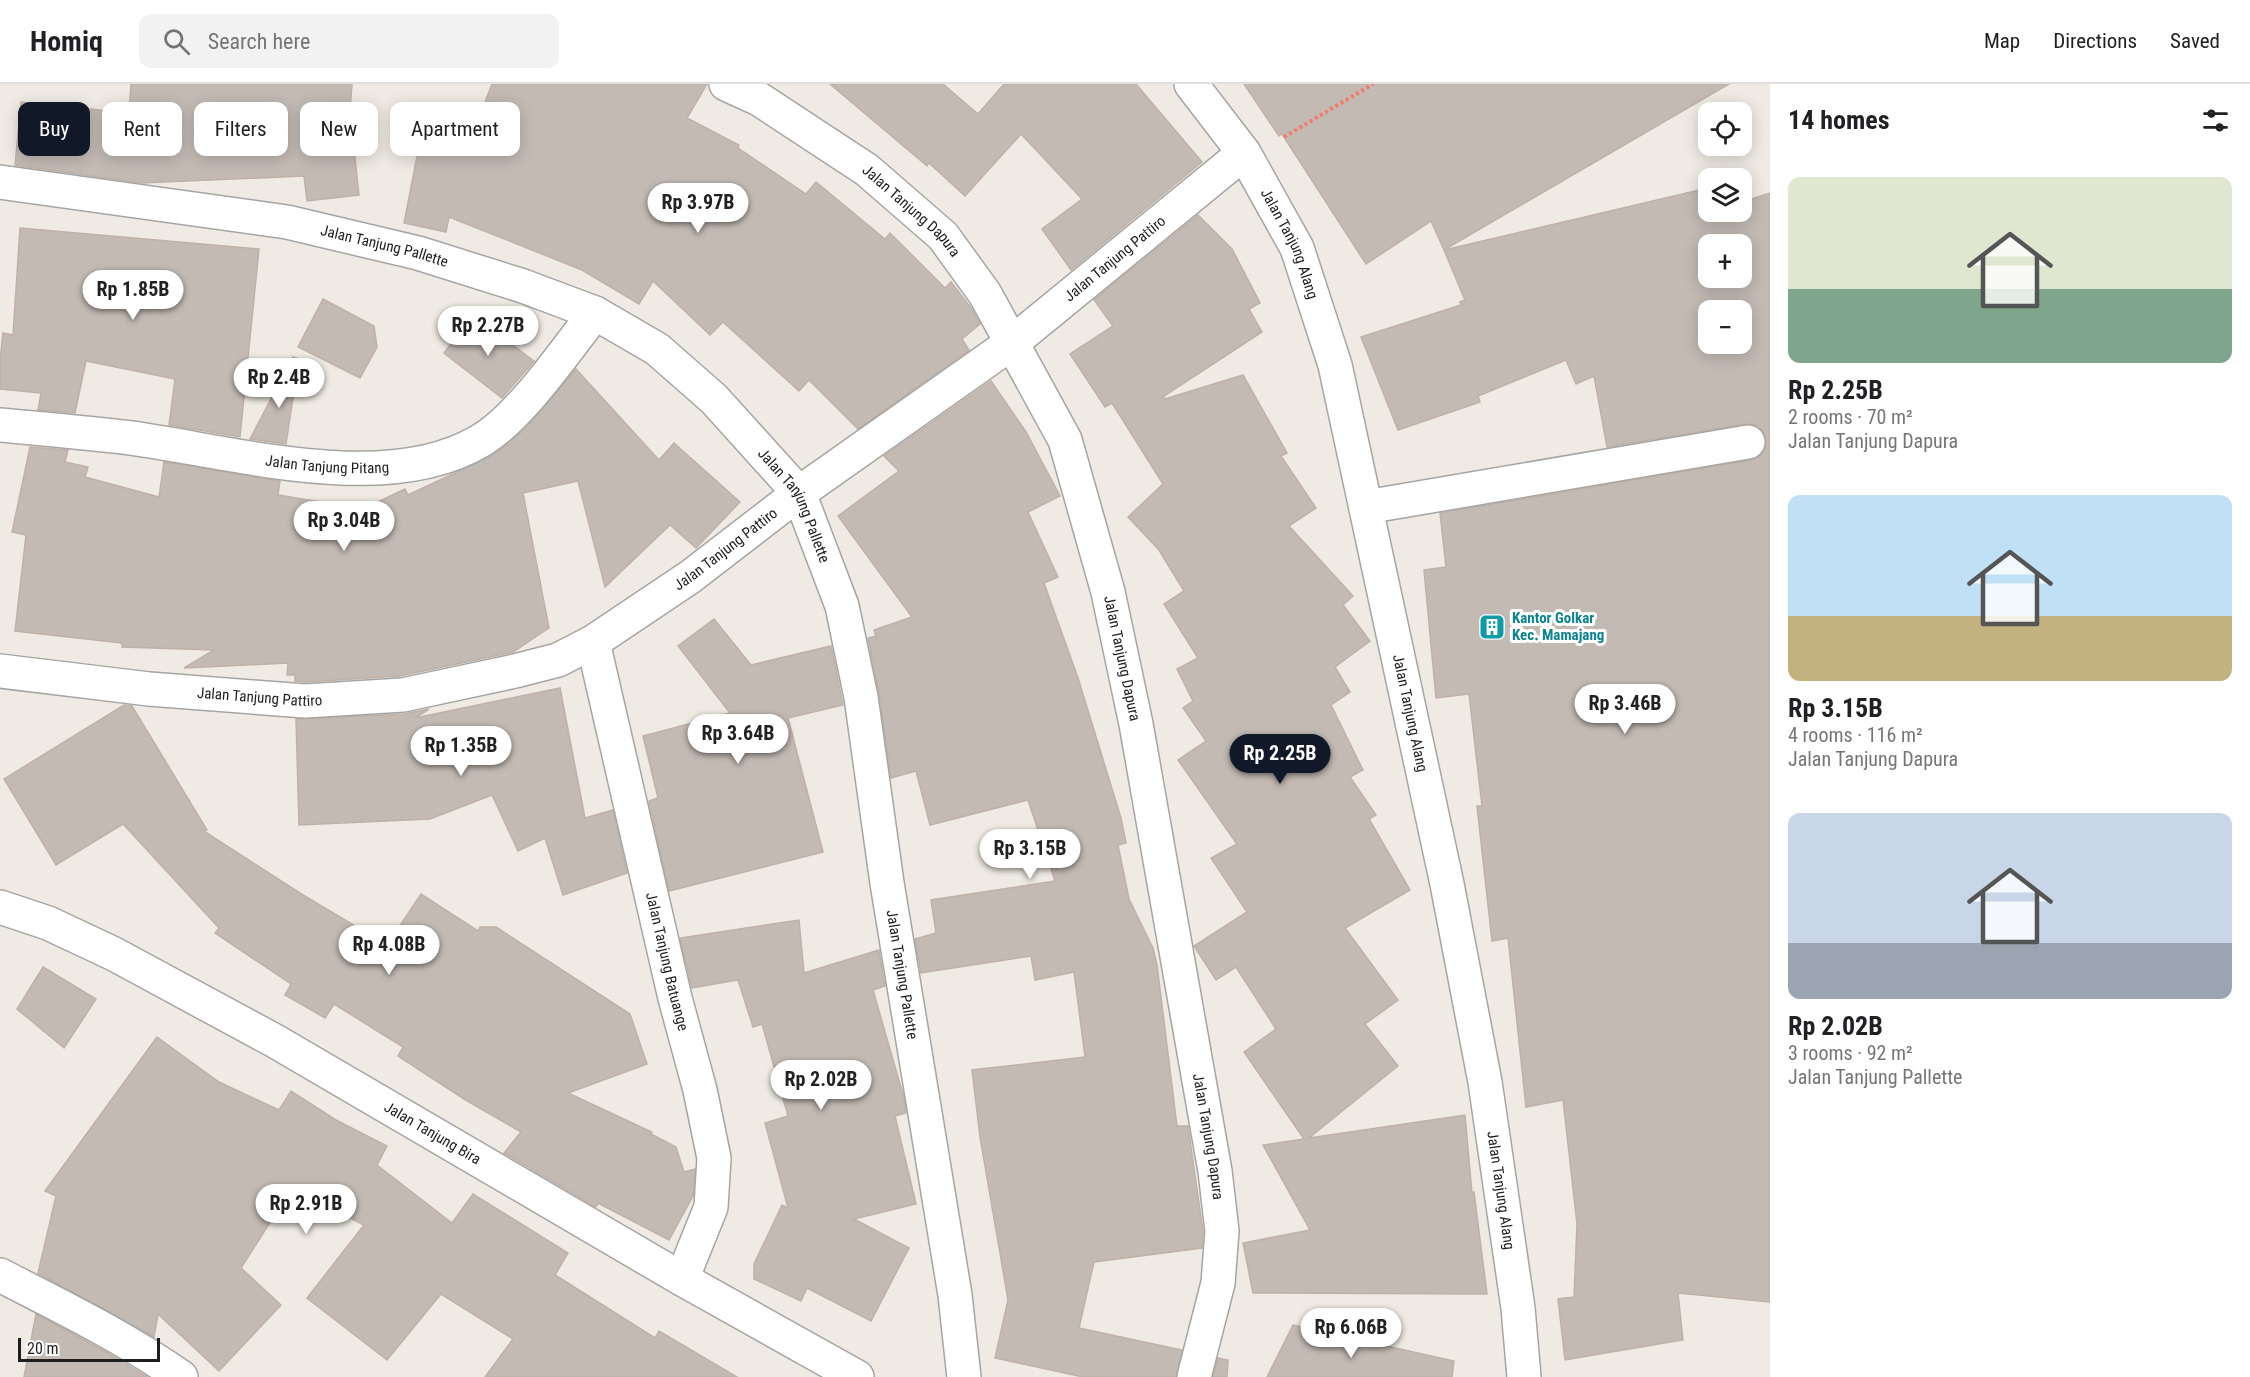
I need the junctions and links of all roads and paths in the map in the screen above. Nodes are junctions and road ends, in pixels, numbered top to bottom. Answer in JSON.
{"nodes":[{"id":1,"x":726,"y":84,"type":"edge"},
{"id":2,"x":1191,"y":84,"type":"edge"},
{"id":3,"x":1374,"y":84,"type":"edge"},
{"id":4,"x":1244,"y":153,"type":"junction"},
{"id":5,"x":0,"y":182,"type":"edge"},
{"id":6,"x":595,"y":313,"type":"junction"},
{"id":7,"x":1013,"y":342,"type":"junction"},
{"id":8,"x":0,"y":425,"type":"edge"},
{"id":9,"x":1748,"y":442,"type":"dead end"},
{"id":10,"x":799,"y":493,"type":"junction"},
{"id":11,"x":1366,"y":507,"type":"junction"},
{"id":12,"x":593,"y":642,"type":"junction"},
{"id":13,"x":0,"y":671,"type":"edge"},
{"id":14,"x":0,"y":907,"type":"edge"},
{"id":15,"x":0,"y":1275,"type":"edge"},
{"id":16,"x":682,"y":1279,"type":"junction"},
{"id":17,"x":181,"y":1377,"type":"edge"},
{"id":18,"x":856,"y":1377,"type":"edge"},
{"id":19,"x":964,"y":1377,"type":"edge"},
{"id":20,"x":1194,"y":1377,"type":"edge"},
{"id":21,"x":1524,"y":1377,"type":"edge"}],
"edges":[{"from":1,"to":7,"type":"street","name":"Jalan Tanjung Dapura"},
{"from":2,"to":4,"type":"street","name":"Jalan Tanjung Alang"},
{"from":3,"to":4,"type":"path"},
{"from":4,"to":7,"type":"street","name":"Jalan Tanjung Pattiro"},
{"from":4,"to":11,"type":"street","name":"Jalan Tanjung Alang"},
{"from":5,"to":6,"type":"street","name":"Jalan Tanjung Pallette"},
{"from":6,"to":8,"type":"street","name":"Jalan Tanjung Pitang"},
{"from":6,"to":10,"type":"street","name":"Jalan Tanjung Pallette"},
{"from":7,"to":10,"type":"street","name":"Jalan Tanjung Pattiro"},
{"from":7,"to":20,"type":"street","name":"Jalan Tanjung Dapura"},
{"from":9,"to":11,"type":"street"},
{"from":10,"to":12,"type":"street","name":"Jalan Tanjung Pattiro"},
{"from":10,"to":19,"type":"street","name":"Jalan Tanjung Pallette"},
{"from":11,"to":21,"type":"street","name":"Jalan Tanjung Alang"},
{"from":12,"to":13,"type":"street","name":"Jalan Tanjung Pattiro"},
{"from":12,"to":16,"type":"street","name":"Jalan Tanjung Batuange"},
{"from":14,"to":16,"type":"street","name":"Jalan Tanjung Bira"},
{"from":15,"to":17,"type":"street"},
{"from":16,"to":18,"type":"street","name":"Jalan Tanjung Bira"}]}
